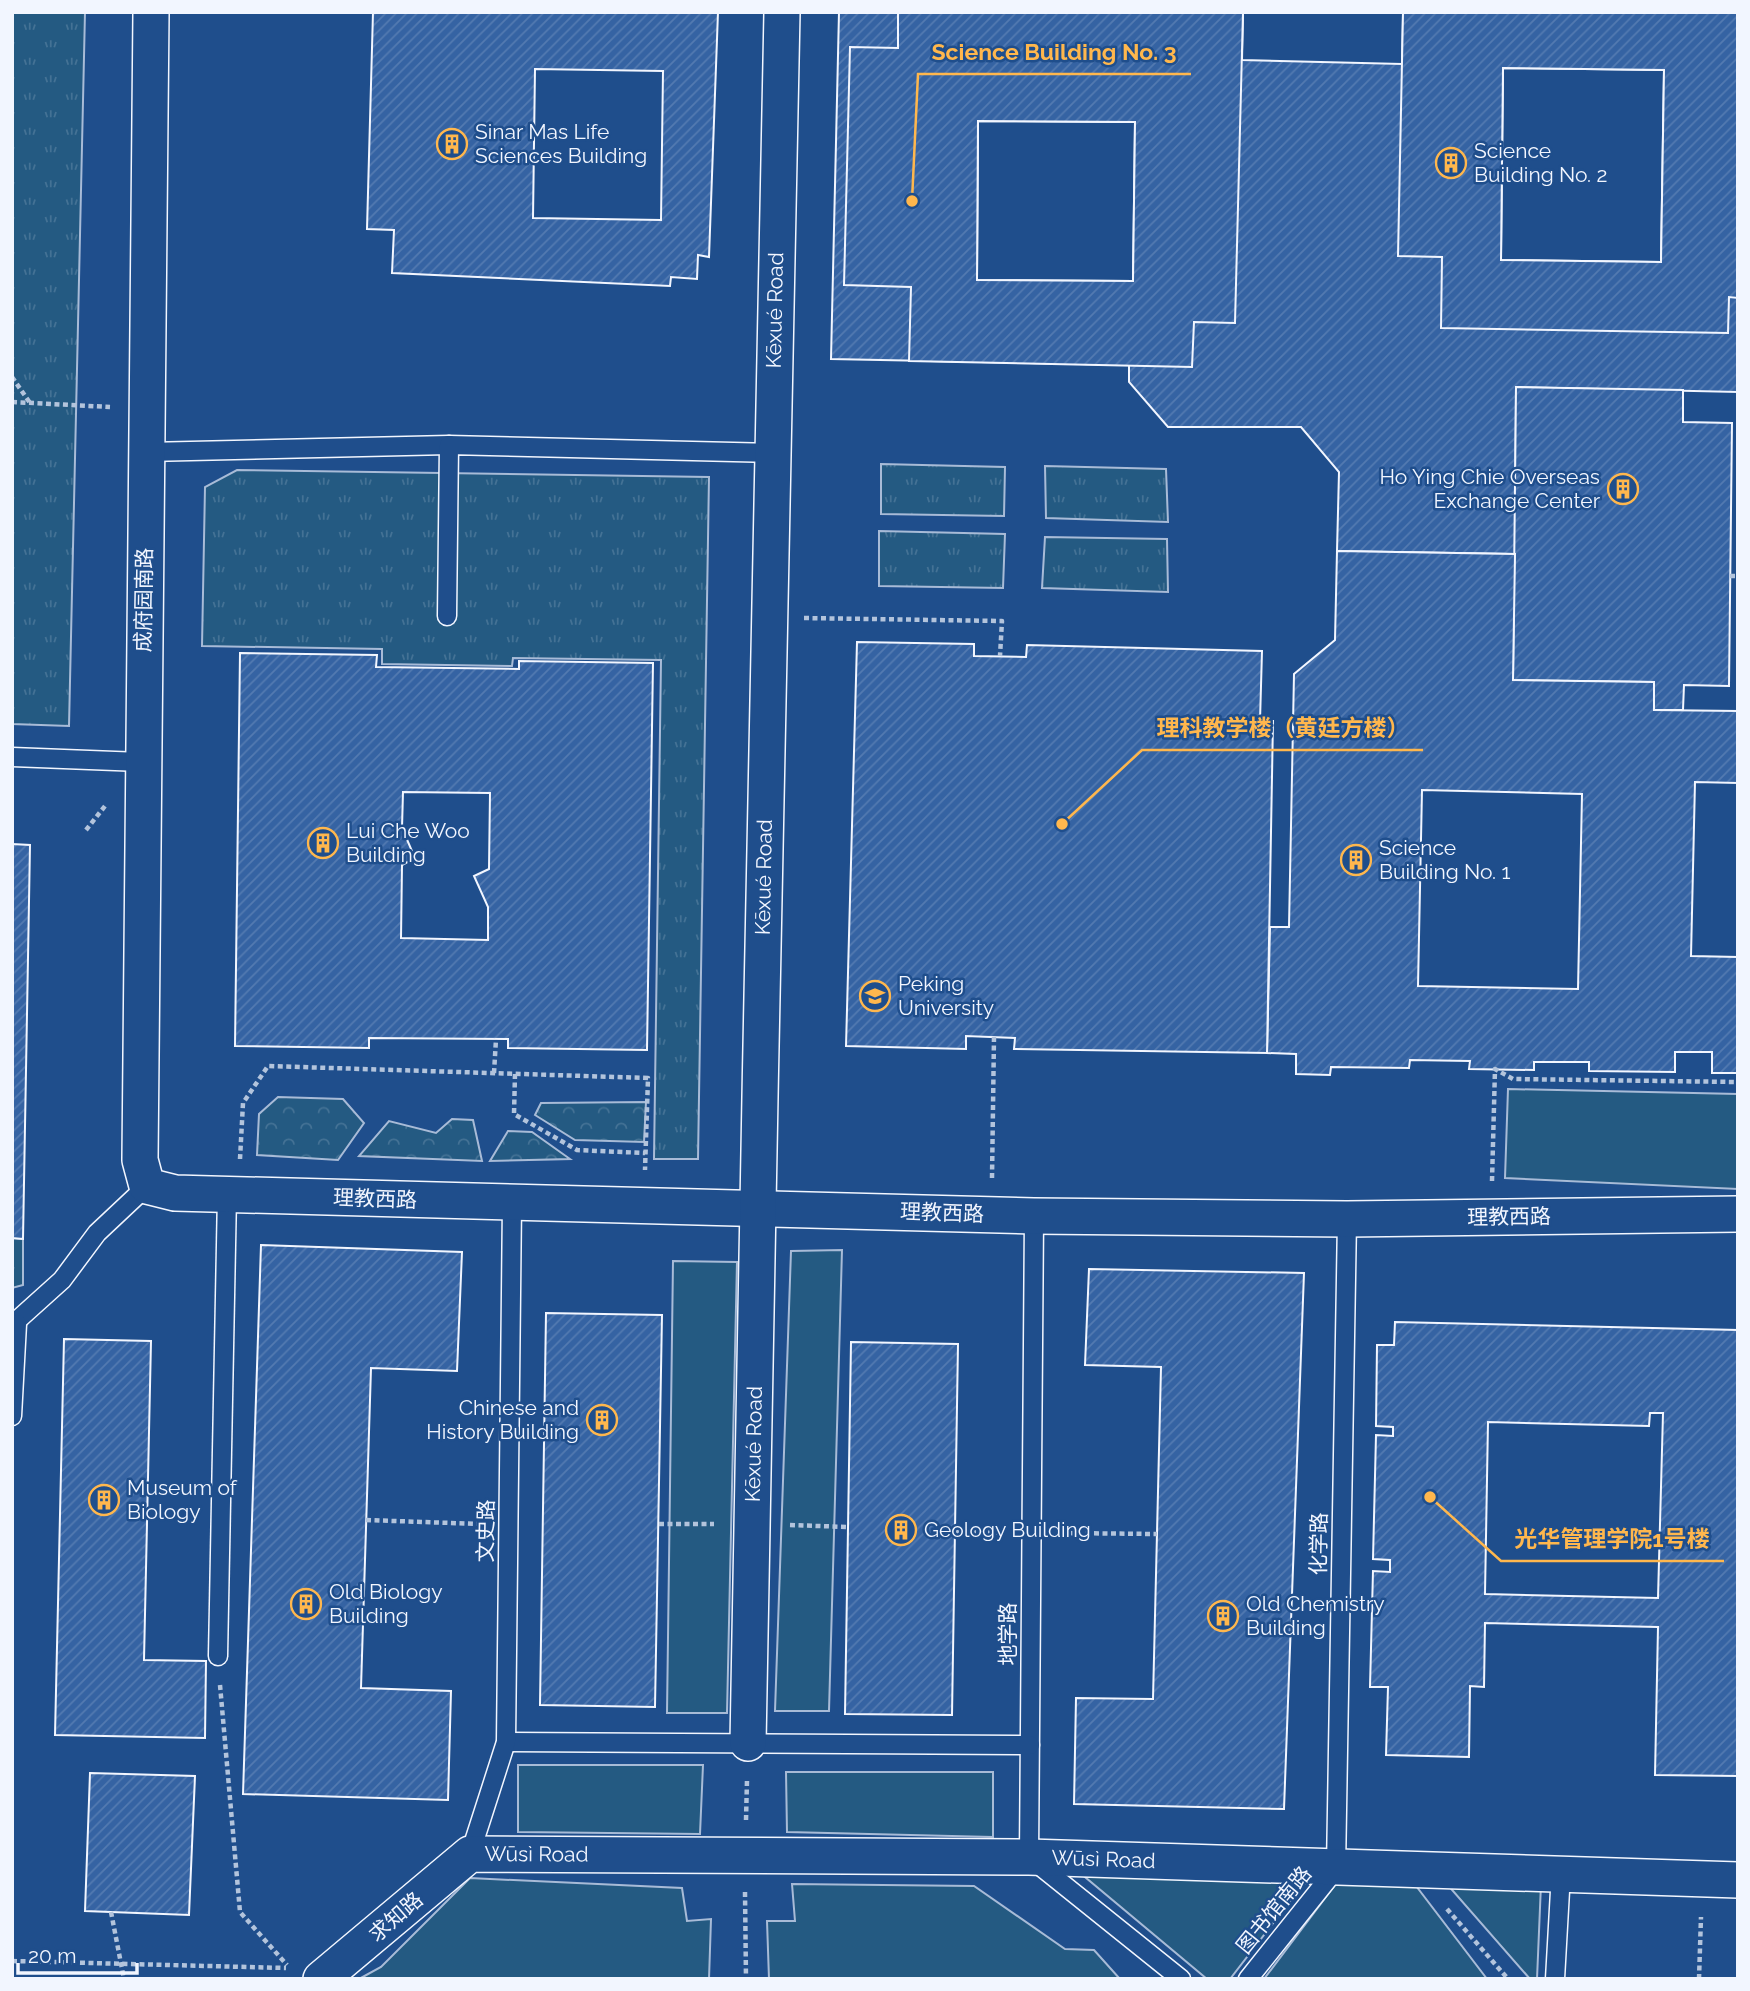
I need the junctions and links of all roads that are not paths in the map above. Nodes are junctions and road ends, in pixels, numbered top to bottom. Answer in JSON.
{"nodes":[{"id":1,"x":151,"y":12,"type":"edge"},
{"id":2,"x":782,"y":12,"type":"edge"},
{"id":3,"x":449,"y":445,"type":"junction"},
{"id":4,"x":146,"y":452,"type":"junction"},
{"id":5,"x":771,"y":453,"type":"junction"},
{"id":6,"x":447,"y":616,"type":"dead end"},
{"id":7,"x":12,"y":757,"type":"edge"},
{"id":8,"x":141,"y":762,"type":"junction"},
{"id":9,"x":147,"y":1186,"type":"junction"},
{"id":10,"x":233,"y":1194,"type":"junction"},
{"id":11,"x":512,"y":1203,"type":"junction"},
{"id":12,"x":760,"y":1208,"type":"junction"},
{"id":13,"x":1738,"y":1214,"type":"edge"},
{"id":14,"x":1034,"y":1216,"type":"junction"},
{"id":15,"x":1347,"y":1219,"type":"junction"},
{"id":16,"x":14,"y":1324,"type":"edge"},
{"id":17,"x":12,"y":1416,"type":"edge"},
{"id":18,"x":218,"y":1656,"type":"road end"},
{"id":19,"x":506,"y":1742,"type":"junction"},
{"id":20,"x":748,"y":1743,"type":"junction"},
{"id":21,"x":1030,"y":1745,"type":"junction"},
{"id":22,"x":470,"y":1854,"type":"junction"},
{"id":23,"x":1029,"y":1857,"type":"junction"},
{"id":24,"x":1336,"y":1869,"type":"junction"},
{"id":25,"x":1561,"y":1873,"type":"junction"},
{"id":26,"x":1738,"y":1880,"type":"edge"},
{"id":27,"x":321,"y":1979,"type":"edge"},
{"id":28,"x":1181,"y":1979,"type":"edge"},
{"id":29,"x":1248,"y":1979,"type":"edge"},
{"id":30,"x":1555,"y":1979,"type":"edge"}],
"edges":[{"from":1,"to":4,"type":"street","name":"成府园南路"},
{"from":2,"to":5,"type":"street","name":"Kēxué Road"},
{"from":3,"to":4,"type":"lane"},
{"from":3,"to":5,"type":"lane"},
{"from":3,"to":6,"type":"lane"},
{"from":4,"to":8,"type":"street","name":"成府园南路"},
{"from":5,"to":12,"type":"street","name":"Kēxué Road"},
{"from":7,"to":8,"type":"lane"},
{"from":8,"to":9,"type":"street","name":"成府园南路"},
{"from":9,"to":10,"type":"street","name":"理教西路"},
{"from":9,"to":16,"type":"lane"},
{"from":10,"to":11,"type":"street","name":"理教西路"},
{"from":10,"to":18,"type":"lane"},
{"from":11,"to":12,"type":"street","name":"理教西路"},
{"from":11,"to":19,"type":"lane","name":"文史路"},
{"from":12,"to":14,"type":"street","name":"理教西路"},
{"from":12,"to":20,"type":"street","name":"Kēxué Road"},
{"from":13,"to":15,"type":"street","name":"理教西路"},
{"from":14,"to":15,"type":"street","name":"理教西路"},
{"from":14,"to":21,"type":"lane","name":"地学路"},
{"from":15,"to":24,"type":"lane","name":"化学路"},
{"from":16,"to":17,"type":"lane"},
{"from":19,"to":20,"type":"lane"},
{"from":19,"to":22,"type":"lane","name":"文史路"},
{"from":20,"to":21,"type":"lane"},
{"from":21,"to":23,"type":"lane","name":"地学路"},
{"from":22,"to":23,"type":"street","name":"Wūsì Road"},
{"from":22,"to":27,"type":"street","name":"求知路"},
{"from":23,"to":24,"type":"street","name":"Wūsì Road"},
{"from":23,"to":28,"type":"lane"},
{"from":24,"to":25,"type":"street","name":"Wūsì Road"},
{"from":24,"to":29,"type":"lane","name":"图书馆南路"},
{"from":25,"to":26,"type":"street","name":"Wūsì Road"},
{"from":25,"to":30,"type":"lane"}]}
